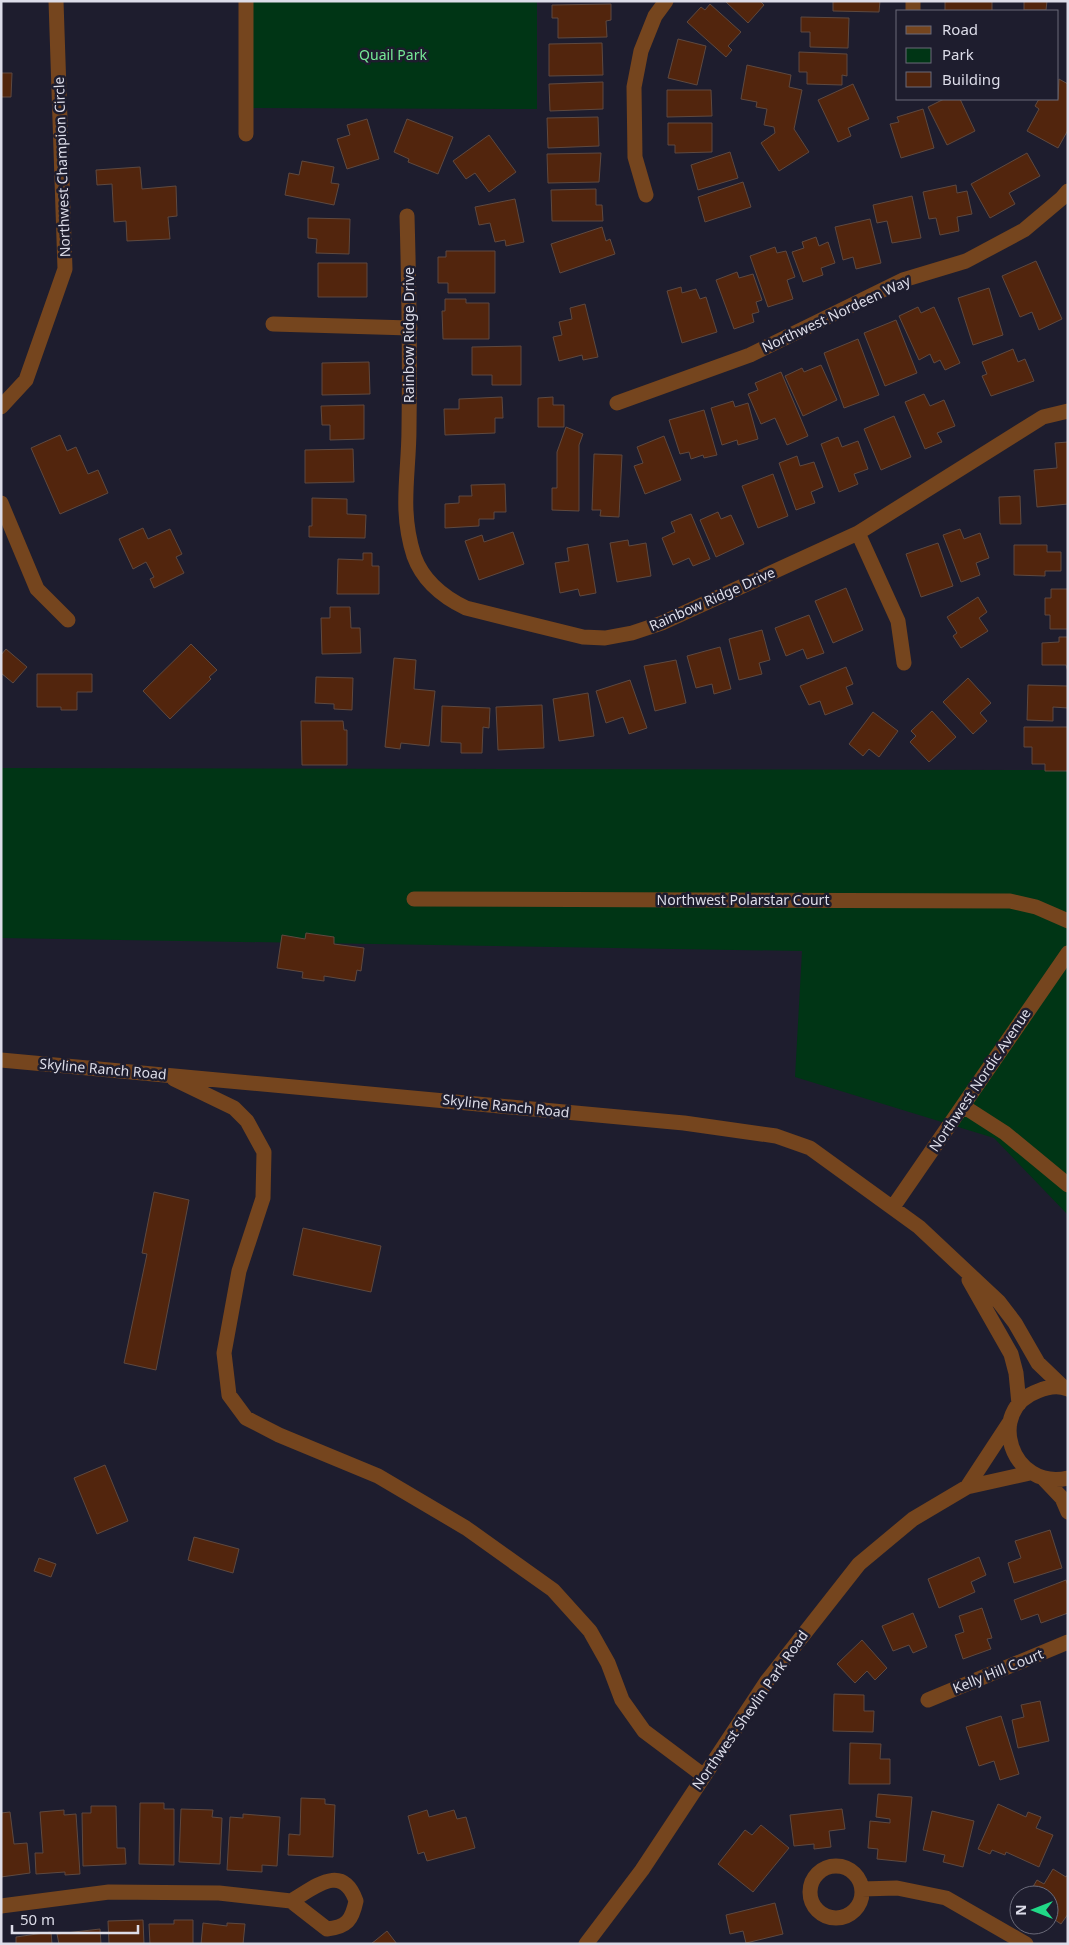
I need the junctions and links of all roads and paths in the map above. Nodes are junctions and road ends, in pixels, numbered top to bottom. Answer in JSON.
{"nodes":[{"id":1,"x":56,"y":1,"type":"edge"},
{"id":2,"x":246,"y":1,"type":"edge"},
{"id":3,"x":666,"y":1,"type":"edge"},
{"id":4,"x":246,"y":134,"type":"dead end"},
{"id":5,"x":1068,"y":191,"type":"edge"},
{"id":6,"x":646,"y":195,"type":"dead end"},
{"id":7,"x":407,"y":216,"type":"dead end"},
{"id":8,"x":273,"y":324,"type":"dead end"},
{"id":9,"x":410,"y":328,"type":"junction"},
{"id":10,"x":618,"y":402,"type":"dead end"},
{"id":11,"x":1,"y":407,"type":"edge"},
{"id":12,"x":1068,"y":411,"type":"edge"},
{"id":13,"x":1,"y":504,"type":"edge"},
{"id":14,"x":858,"y":534,"type":"junction"},
{"id":15,"x":68,"y":620,"type":"dead end"},
{"id":16,"x":904,"y":663,"type":"dead end"},
{"id":17,"x":414,"y":900,"type":"dead end"},
{"id":18,"x":1068,"y":921,"type":"edge"},
{"id":19,"x":1068,"y":953,"type":"edge"},
{"id":20,"x":1,"y":1060,"type":"edge"},
{"id":21,"x":164,"y":1075,"type":"junction"},
{"id":22,"x":963,"y":1106,"type":"junction"},
{"id":23,"x":1068,"y":1185,"type":"edge"},
{"id":24,"x":893,"y":1207,"type":"junction"},
{"id":25,"x":965,"y":1272,"type":"junction"},
{"id":26,"x":1065,"y":1388,"type":"edge"},
{"id":27,"x":1020,"y":1404,"type":"junction"},
{"id":28,"x":1011,"y":1418,"type":"junction"},
{"id":29,"x":1037,"y":1476,"type":"junction"},
{"id":30,"x":1068,"y":1478,"type":"edge"},
{"id":31,"x":968,"y":1487,"type":"junction"},
{"id":32,"x":1068,"y":1512,"type":"edge"},
{"id":33,"x":1068,"y":1642,"type":"edge"},
{"id":34,"x":928,"y":1700,"type":"dead end"},
{"id":35,"x":704,"y":1776,"type":"junction"},
{"id":36,"x":862,"y":1889,"type":"dead end"},
{"id":37,"x":291,"y":1902,"type":"dead end"},
{"id":38,"x":1,"y":1906,"type":"edge"},
{"id":39,"x":586,"y":1944,"type":"edge"},
{"id":40,"x":1026,"y":1944,"type":"edge"}],
"edges":[{"from":1,"to":11,"type":"street","name":"Northwest Champion Circle"},
{"from":2,"to":4,"type":"street"},
{"from":3,"to":6,"type":"street"},
{"from":5,"to":10,"type":"street","name":"Northwest Nordeen Way"},
{"from":7,"to":9,"type":"street","name":"Rainbow Ridge Drive"},
{"from":8,"to":9,"type":"street"},
{"from":9,"to":14,"type":"street","name":"Rainbow Ridge Drive"},
{"from":12,"to":14,"type":"street","name":"Rainbow Ridge Drive"},
{"from":13,"to":15,"type":"street"},
{"from":14,"to":16,"type":"street"},
{"from":17,"to":18,"type":"street","name":"Northwest Polarstar Court"},
{"from":19,"to":22,"type":"street","name":"Northwest Nordic Avenue"},
{"from":20,"to":21,"type":"street","name":"Skyline Ranch Road"},
{"from":21,"to":24,"type":"street","name":"Skyline Ranch Road"},
{"from":21,"to":35,"type":"street"},
{"from":22,"to":23,"type":"street"},
{"from":22,"to":24,"type":"street","name":"Northwest Nordic Avenue"},
{"from":24,"to":25,"type":"street","name":"Skyline Ranch Road"},
{"from":25,"to":26,"type":"street","name":"Skyline Ranch Road"},
{"from":25,"to":27,"type":"street","name":"Skyline Ranch Road"},
{"from":26,"to":27,"type":"street"},
{"from":27,"to":28,"type":"street","name":"Northwest Shevlin Park Road"},
{"from":28,"to":29,"type":"street"},
{"from":28,"to":31,"type":"street","name":"Northwest Shevlin Park Road"},
{"from":29,"to":30,"type":"street","name":"Northwest Shevlin Park Road"},
{"from":29,"to":31,"type":"street","name":"Northwest Shevlin Park Road"},
{"from":29,"to":32,"type":"street"},
{"from":31,"to":35,"type":"street","name":"Northwest Shevlin Park Road"},
{"from":33,"to":34,"type":"street","name":"Kelly Hill Court"},
{"from":35,"to":39,"type":"street","name":"Northwest Shevlin Park Road"},
{"from":36,"to":40,"type":"street"},
{"from":37,"to":38,"type":"street"}]}
